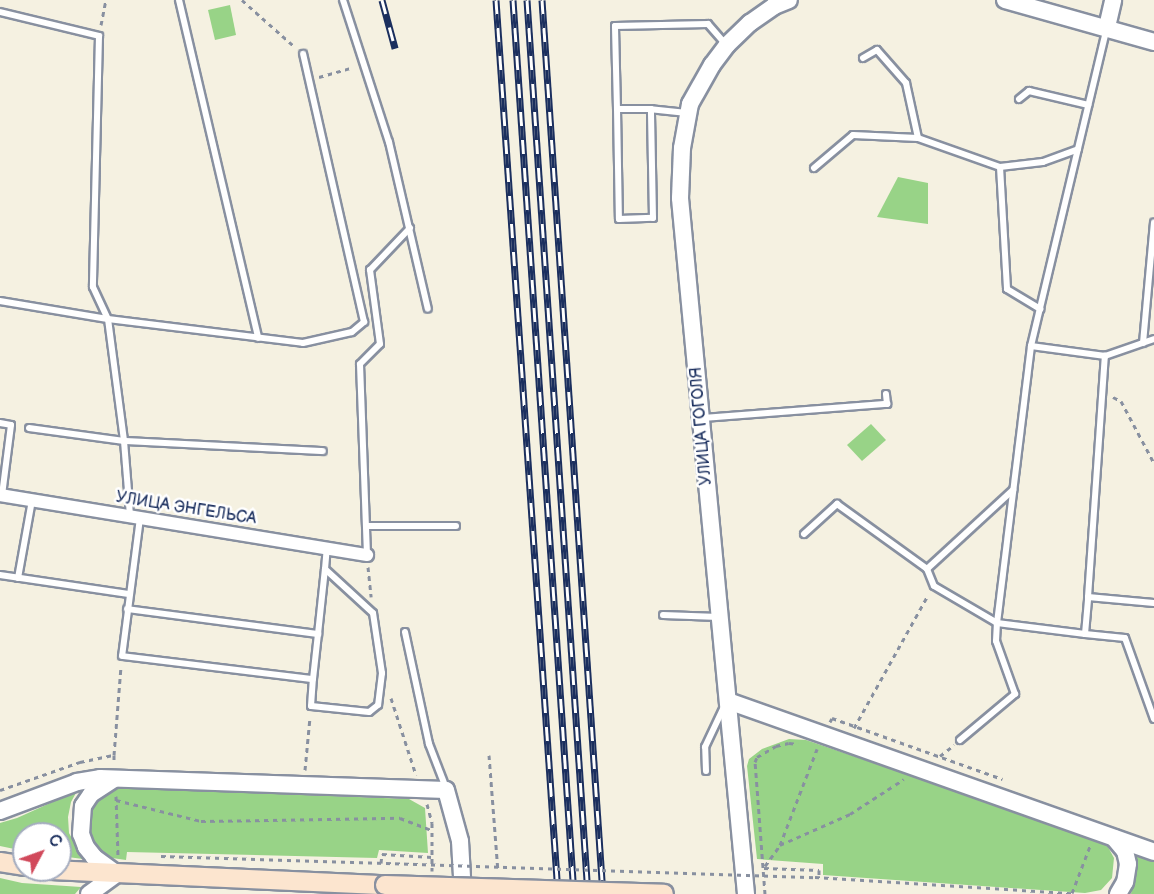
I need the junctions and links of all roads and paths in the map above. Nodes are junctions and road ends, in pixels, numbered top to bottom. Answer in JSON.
{"nodes":[{"id":1,"x":106,"y":0,"type":"edge"},
{"id":2,"x":179,"y":0,"type":"edge"},
{"id":3,"x":242,"y":0,"type":"edge"},
{"id":4,"x":343,"y":0,"type":"edge"},
{"id":5,"x":789,"y":0,"type":"edge"},
{"id":6,"x":1005,"y":0,"type":"edge"},
{"id":7,"x":1113,"y":0,"type":"edge"},
{"id":8,"x":0,"y":12,"type":"edge"},
{"id":9,"x":1107,"y":27,"type":"junction"},
{"id":10,"x":99,"y":36,"type":"junction"},
{"id":11,"x":1154,"y":42,"type":"edge"},
{"id":12,"x":727,"y":45,"type":"junction"},
{"id":13,"x":303,"y":54,"type":"joint"},
{"id":14,"x":863,"y":58,"type":"dead end"},
{"id":15,"x":363,"y":64,"type":"junction"},
{"id":16,"x":309,"y":80,"type":"junction"},
{"id":17,"x":1019,"y":99,"type":"dead end"},
{"id":18,"x":1088,"y":105,"type":"junction"},
{"id":19,"x":616,"y":109,"type":"junction"},
{"id":20,"x":651,"y":109,"type":"junction"},
{"id":21,"x":688,"y":113,"type":"junction"},
{"id":22,"x":918,"y":138,"type":"junction"},
{"id":23,"x":1078,"y":149,"type":"junction"},
{"id":24,"x":1000,"y":167,"type":"junction"},
{"id":25,"x":814,"y":168,"type":"dead end"},
{"id":26,"x":1154,"y":222,"type":"edge"},
{"id":27,"x":410,"y":228,"type":"junction"},
{"id":28,"x":0,"y":301,"type":"edge"},
{"id":29,"x":428,"y":309,"type":"dead end"},
{"id":30,"x":1040,"y":309,"type":"junction"},
{"id":31,"x":108,"y":319,"type":"junction"},
{"id":32,"x":258,"y":338,"type":"junction"},
{"id":33,"x":1154,"y":339,"type":"edge"},
{"id":34,"x":1143,"y":343,"type":"junction"},
{"id":35,"x":1031,"y":346,"type":"junction"},
{"id":36,"x":1105,"y":356,"type":"junction"},
{"id":37,"x":1103,"y":393,"type":"junction"},
{"id":38,"x":886,"y":394,"type":"dead end"},
{"id":39,"x":701,"y":418,"type":"junction"},
{"id":40,"x":0,"y":423,"type":"edge"},
{"id":41,"x":29,"y":428,"type":"dead end"},
{"id":42,"x":124,"y":441,"type":"junction"},
{"id":43,"x":323,"y":451,"type":"dead end"},
{"id":44,"x":1154,"y":463,"type":"edge"},
{"id":45,"x":1013,"y":490,"type":"junction"},
{"id":46,"x":1,"y":496,"type":"edge"},
{"id":47,"x":32,"y":500,"type":"junction"},
{"id":48,"x":135,"y":517,"type":"junction"},
{"id":49,"x":366,"y":526,"type":"junction"},
{"id":50,"x":456,"y":526,"type":"dead end"},
{"id":51,"x":804,"y":534,"type":"dead end"},
{"id":52,"x":327,"y":548,"type":"junction"},
{"id":53,"x":367,"y":555,"type":"junction"},
{"id":54,"x":325,"y":569,"type":"junction"},
{"id":55,"x":927,"y":569,"type":"junction"},
{"id":56,"x":0,"y":575,"type":"edge"},
{"id":57,"x":18,"y":578,"type":"junction"},
{"id":58,"x":934,"y":586,"type":"junction"},
{"id":59,"x":129,"y":594,"type":"junction"},
{"id":60,"x":1089,"y":597,"type":"junction"},
{"id":61,"x":1154,"y":603,"type":"edge"},
{"id":62,"x":127,"y":609,"type":"junction"},
{"id":63,"x":373,"y":613,"type":"junction"},
{"id":64,"x":663,"y":615,"type":"dead end"},
{"id":65,"x":720,"y":617,"type":"junction"},
{"id":66,"x":997,"y":623,"type":"junction"},
{"id":67,"x":405,"y":632,"type":"dead end"},
{"id":68,"x":318,"y":634,"type":"junction"},
{"id":69,"x":1085,"y":634,"type":"junction"},
{"id":70,"x":122,"y":656,"type":"junction"},
{"id":71,"x":313,"y":679,"type":"junction"},
{"id":72,"x":728,"y":701,"type":"junction"},
{"id":73,"x":311,"y":706,"type":"junction"},
{"id":74,"x":1154,"y":719,"type":"edge"},
{"id":75,"x":960,"y":740,"type":"joint"},
{"id":76,"x":821,"y":741,"type":"junction"},
{"id":77,"x":846,"y":743,"type":"junction"},
{"id":78,"x":114,"y":755,"type":"dead end"},
{"id":79,"x":489,"y":755,"type":"dead end"},
{"id":80,"x":921,"y":769,"type":"junction"},
{"id":81,"x":706,"y":771,"type":"dead end"},
{"id":82,"x":116,"y":778,"type":"junction"},
{"id":83,"x":303,"y":784,"type":"junction"},
{"id":84,"x":446,"y":790,"type":"junction"},
{"id":85,"x":116,"y":800,"type":"dead end"},
{"id":86,"x":0,"y":811,"type":"edge"},
{"id":87,"x":432,"y":830,"type":"dead end"},
{"id":88,"x":1114,"y":838,"type":"junction"},
{"id":89,"x":780,"y":845,"type":"junction"},
{"id":90,"x":1154,"y":852,"type":"edge"},
{"id":91,"x":118,"y":855,"type":"dead end"},
{"id":92,"x":129,"y":855,"type":"dead end"},
{"id":93,"x":152,"y":856,"type":"dead end"},
{"id":94,"x":432,"y":857,"type":"dead end"},
{"id":95,"x":383,"y":863,"type":"junction"},
{"id":96,"x":764,"y":868,"type":"junction"},
{"id":97,"x":72,"y":871,"type":"edge"},
{"id":98,"x":117,"y":874,"type":"junction"},
{"id":99,"x":817,"y":878,"type":"junction"},
{"id":100,"x":498,"y":882,"type":"dead end"},
{"id":101,"x":1072,"y":893,"type":"edge"},
{"id":102,"x":89,"y":894,"type":"edge"},
{"id":103,"x":463,"y":894,"type":"edge"},
{"id":104,"x":664,"y":894,"type":"edge"},
{"id":105,"x":746,"y":894,"type":"edge"},
{"id":106,"x":765,"y":894,"type":"edge"},
{"id":107,"x":1118,"y":894,"type":"edge"}],
"edges":[{"from":1,"to":10,"type":"path"},
{"from":2,"to":32,"type":"lane"},
{"from":3,"to":13,"type":"path"},
{"from":4,"to":15,"type":"lane"},
{"from":5,"to":12,"type":"street","name":"УЛИЦА ГОГОЛЯ"},
{"from":6,"to":9,"type":"street"},
{"from":7,"to":9,"type":"street"},
{"from":8,"to":10,"type":"lane"},
{"from":9,"to":11,"type":"street"},
{"from":9,"to":18,"type":"lane"},
{"from":10,"to":31,"type":"lane"},
{"from":12,"to":19,"type":"lane"},
{"from":12,"to":21,"type":"street","name":"УЛИЦА ГОГОЛЯ"},
{"from":13,"to":16,"type":"lane"},
{"from":14,"to":22,"type":"lane"},
{"from":15,"to":16,"type":"path"},
{"from":15,"to":27,"type":"lane"},
{"from":16,"to":32,"type":"lane"},
{"from":17,"to":18,"type":"lane"},
{"from":18,"to":23,"type":"lane"},
{"from":19,"to":20,"type":"lane"},
{"from":19,"to":20,"type":"lane"},
{"from":20,"to":21,"type":"lane"},
{"from":21,"to":39,"type":"street","name":"УЛИЦА ГОГОЛЯ"},
{"from":22,"to":24,"type":"lane"},
{"from":22,"to":25,"type":"lane"},
{"from":23,"to":24,"type":"lane"},
{"from":23,"to":30,"type":"lane"},
{"from":24,"to":30,"type":"lane"},
{"from":26,"to":34,"type":"lane"},
{"from":27,"to":29,"type":"lane"},
{"from":27,"to":49,"type":"lane"},
{"from":28,"to":31,"type":"lane"},
{"from":30,"to":35,"type":"lane"},
{"from":31,"to":32,"type":"lane"},
{"from":31,"to":42,"type":"lane"},
{"from":33,"to":34,"type":"lane"},
{"from":34,"to":36,"type":"lane"},
{"from":35,"to":36,"type":"lane"},
{"from":35,"to":45,"type":"lane"},
{"from":36,"to":37,"type":"lane"},
{"from":37,"to":44,"type":"path"},
{"from":37,"to":60,"type":"lane"},
{"from":38,"to":39,"type":"lane"},
{"from":39,"to":65,"type":"street","name":"УЛИЦА ГОГОЛЯ"},
{"from":40,"to":46,"type":"lane"},
{"from":41,"to":42,"type":"lane"},
{"from":42,"to":43,"type":"lane"},
{"from":42,"to":48,"type":"lane"},
{"from":45,"to":55,"type":"lane"},
{"from":45,"to":66,"type":"lane"},
{"from":46,"to":47,"type":"street","name":"УЛИЦА ЭНГЕЛЬСА"},
{"from":47,"to":48,"type":"street","name":"УЛИЦА ЭНГЕЛЬСА"},
{"from":47,"to":57,"type":"lane"},
{"from":48,"to":52,"type":"street","name":"УЛИЦА ЭНГЕЛЬСА"},
{"from":48,"to":59,"type":"lane"},
{"from":49,"to":50,"type":"lane"},
{"from":49,"to":53,"type":"lane"},
{"from":51,"to":55,"type":"lane"},
{"from":52,"to":53,"type":"street","name":"УЛИЦА ЭНГЕЛЬСА"},
{"from":52,"to":54,"type":"lane"},
{"from":53,"to":63,"type":"path"},
{"from":54,"to":63,"type":"lane"},
{"from":54,"to":68,"type":"lane"},
{"from":55,"to":58,"type":"lane"},
{"from":56,"to":57,"type":"lane"},
{"from":57,"to":59,"type":"lane"},
{"from":58,"to":66,"type":"lane"},
{"from":58,"to":77,"type":"path"},
{"from":59,"to":62,"type":"lane"},
{"from":60,"to":61,"type":"lane"},
{"from":60,"to":69,"type":"lane"},
{"from":62,"to":68,"type":"lane"},
{"from":62,"to":70,"type":"lane"},
{"from":63,"to":73,"type":"lane"},
{"from":64,"to":65,"type":"lane"},
{"from":65,"to":72,"type":"street","name":"УЛИЦА ГОГОЛЯ"},
{"from":66,"to":69,"type":"lane"},
{"from":66,"to":75,"type":"lane"},
{"from":67,"to":84,"type":"lane"},
{"from":68,"to":71,"type":"lane"},
{"from":69,"to":74,"type":"lane"},
{"from":70,"to":71,"type":"lane"},
{"from":70,"to":78,"type":"path"},
{"from":71,"to":73,"type":"lane"},
{"from":72,"to":76,"type":"street"},
{"from":72,"to":81,"type":"lane"},
{"from":72,"to":105,"type":"street","name":"УЛИЦА ГОГОЛЯ"},
{"from":73,"to":83,"type":"path"},
{"from":75,"to":80,"type":"path"},
{"from":76,"to":77,"type":"street"},
{"from":76,"to":89,"type":"path"},
{"from":76,"to":96,"type":"path"},
{"from":77,"to":80,"type":"street"},
{"from":79,"to":100,"type":"path"},
{"from":80,"to":88,"type":"street"},
{"from":80,"to":89,"type":"path"},
{"from":82,"to":83,"type":"street"},
{"from":82,"to":86,"type":"street"},
{"from":82,"to":98,"type":"street"},
{"from":83,"to":84,"type":"street"},
{"from":84,"to":103,"type":"street"},
{"from":85,"to":87,"type":"path"},
{"from":88,"to":90,"type":"street"},
{"from":88,"to":107,"type":"street"},
{"from":89,"to":96,"type":"path"},
{"from":91,"to":92,"type":"path"},
{"from":93,"to":95,"type":"path"},
{"from":94,"to":95,"type":"path"},
{"from":95,"to":99,"type":"path","bridge":true},
{"from":96,"to":99,"type":"path"},
{"from":96,"to":106,"type":"path"},
{"from":97,"to":98,"type":"main road"},
{"from":98,"to":102,"type":"street"},
{"from":98,"to":104,"type":"main road","bridge":true},
{"from":99,"to":101,"type":"path"}]}
